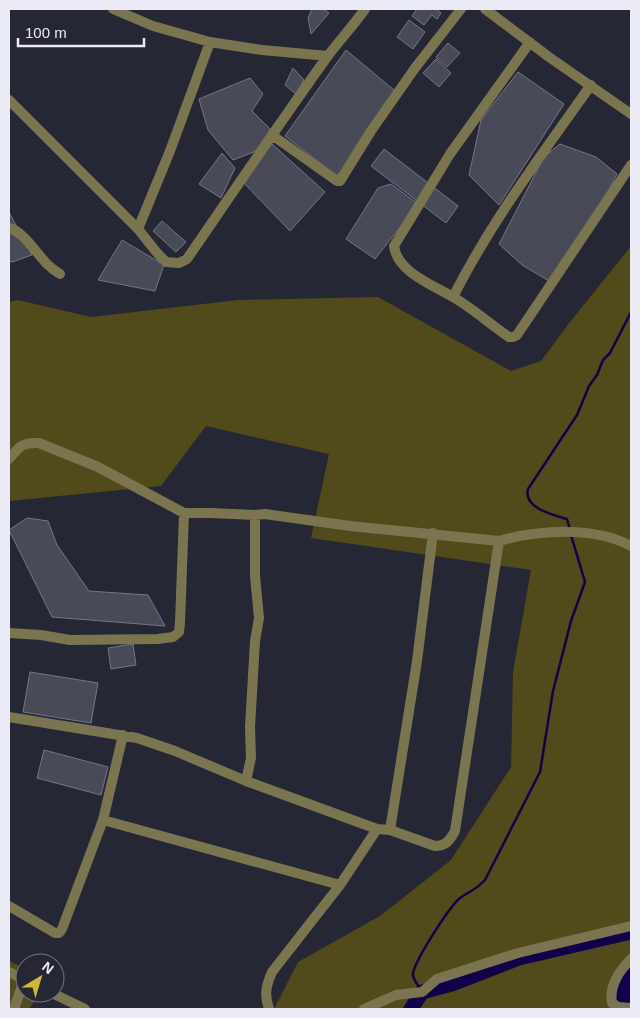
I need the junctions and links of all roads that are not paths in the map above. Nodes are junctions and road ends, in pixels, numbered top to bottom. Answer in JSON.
{"nodes":[{"id":1,"x":113,"y":9,"type":"edge"},
{"id":2,"x":364,"y":9,"type":"edge"},
{"id":3,"x":461,"y":9,"type":"edge"},
{"id":4,"x":485,"y":9,"type":"edge"},
{"id":5,"x":210,"y":42,"type":"junction"},
{"id":6,"x":530,"y":42,"type":"junction"},
{"id":7,"x":328,"y":56,"type":"junction"},
{"id":8,"x":590,"y":85,"type":"junction"},
{"id":9,"x":9,"y":100,"type":"edge"},
{"id":10,"x":631,"y":114,"type":"edge"},
{"id":11,"x":272,"y":135,"type":"junction"},
{"id":12,"x":631,"y":165,"type":"edge"},
{"id":13,"x":9,"y":228,"type":"edge"},
{"id":14,"x":138,"y":229,"type":"junction"},
{"id":15,"x":60,"y":274,"type":"dead end"},
{"id":16,"x":453,"y":297,"type":"junction"},
{"id":17,"x":9,"y":459,"type":"edge"},
{"id":18,"x":184,"y":513,"type":"junction"},
{"id":19,"x":255,"y":515,"type":"junction"},
{"id":20,"x":433,"y":533,"type":"junction"},
{"id":21,"x":499,"y":541,"type":"junction"},
{"id":22,"x":631,"y":546,"type":"edge"},
{"id":23,"x":9,"y":633,"type":"edge"},
{"id":24,"x":9,"y":718,"type":"edge"},
{"id":25,"x":122,"y":735,"type":"junction"},
{"id":26,"x":246,"y":781,"type":"junction"},
{"id":27,"x":103,"y":820,"type":"junction"},
{"id":28,"x":377,"y":829,"type":"junction"},
{"id":29,"x":390,"y":830,"type":"junction"},
{"id":30,"x":340,"y":885,"type":"junction"},
{"id":31,"x":9,"y":906,"type":"edge"},
{"id":32,"x":631,"y":926,"type":"edge"},
{"id":33,"x":631,"y":959,"type":"edge"},
{"id":34,"x":65,"y":999,"type":"edge"},
{"id":35,"x":631,"y":1008,"type":"edge"},
{"id":36,"x":85,"y":1009,"type":"edge"},
{"id":37,"x":269,"y":1009,"type":"edge"},
{"id":38,"x":364,"y":1009,"type":"edge"}],
"edges":[{"from":1,"to":5,"type":"street"},
{"from":2,"to":7,"type":"street"},
{"from":3,"to":11,"type":"street"},
{"from":4,"to":6,"type":"street"},
{"from":5,"to":7,"type":"street"},
{"from":5,"to":14,"type":"street"},
{"from":6,"to":8,"type":"street"},
{"from":6,"to":16,"type":"street"},
{"from":7,"to":11,"type":"street"},
{"from":8,"to":10,"type":"street"},
{"from":8,"to":16,"type":"street"},
{"from":9,"to":14,"type":"street"},
{"from":11,"to":14,"type":"street"},
{"from":12,"to":16,"type":"street"},
{"from":13,"to":15,"type":"street"},
{"from":17,"to":18,"type":"street"},
{"from":18,"to":19,"type":"street"},
{"from":18,"to":23,"type":"street"},
{"from":19,"to":20,"type":"street"},
{"from":19,"to":26,"type":"street"},
{"from":20,"to":21,"type":"street"},
{"from":20,"to":29,"type":"street"},
{"from":21,"to":22,"type":"street"},
{"from":21,"to":29,"type":"street"},
{"from":24,"to":25,"type":"street"},
{"from":25,"to":26,"type":"street"},
{"from":25,"to":27,"type":"street"},
{"from":26,"to":28,"type":"street"},
{"from":27,"to":30,"type":"street"},
{"from":27,"to":31,"type":"street"},
{"from":28,"to":29,"type":"street"},
{"from":28,"to":30,"type":"street"},
{"from":30,"to":37,"type":"street"},
{"from":32,"to":38,"type":"street"},
{"from":33,"to":35,"type":"street"},
{"from":34,"to":36,"type":"street"}]}
